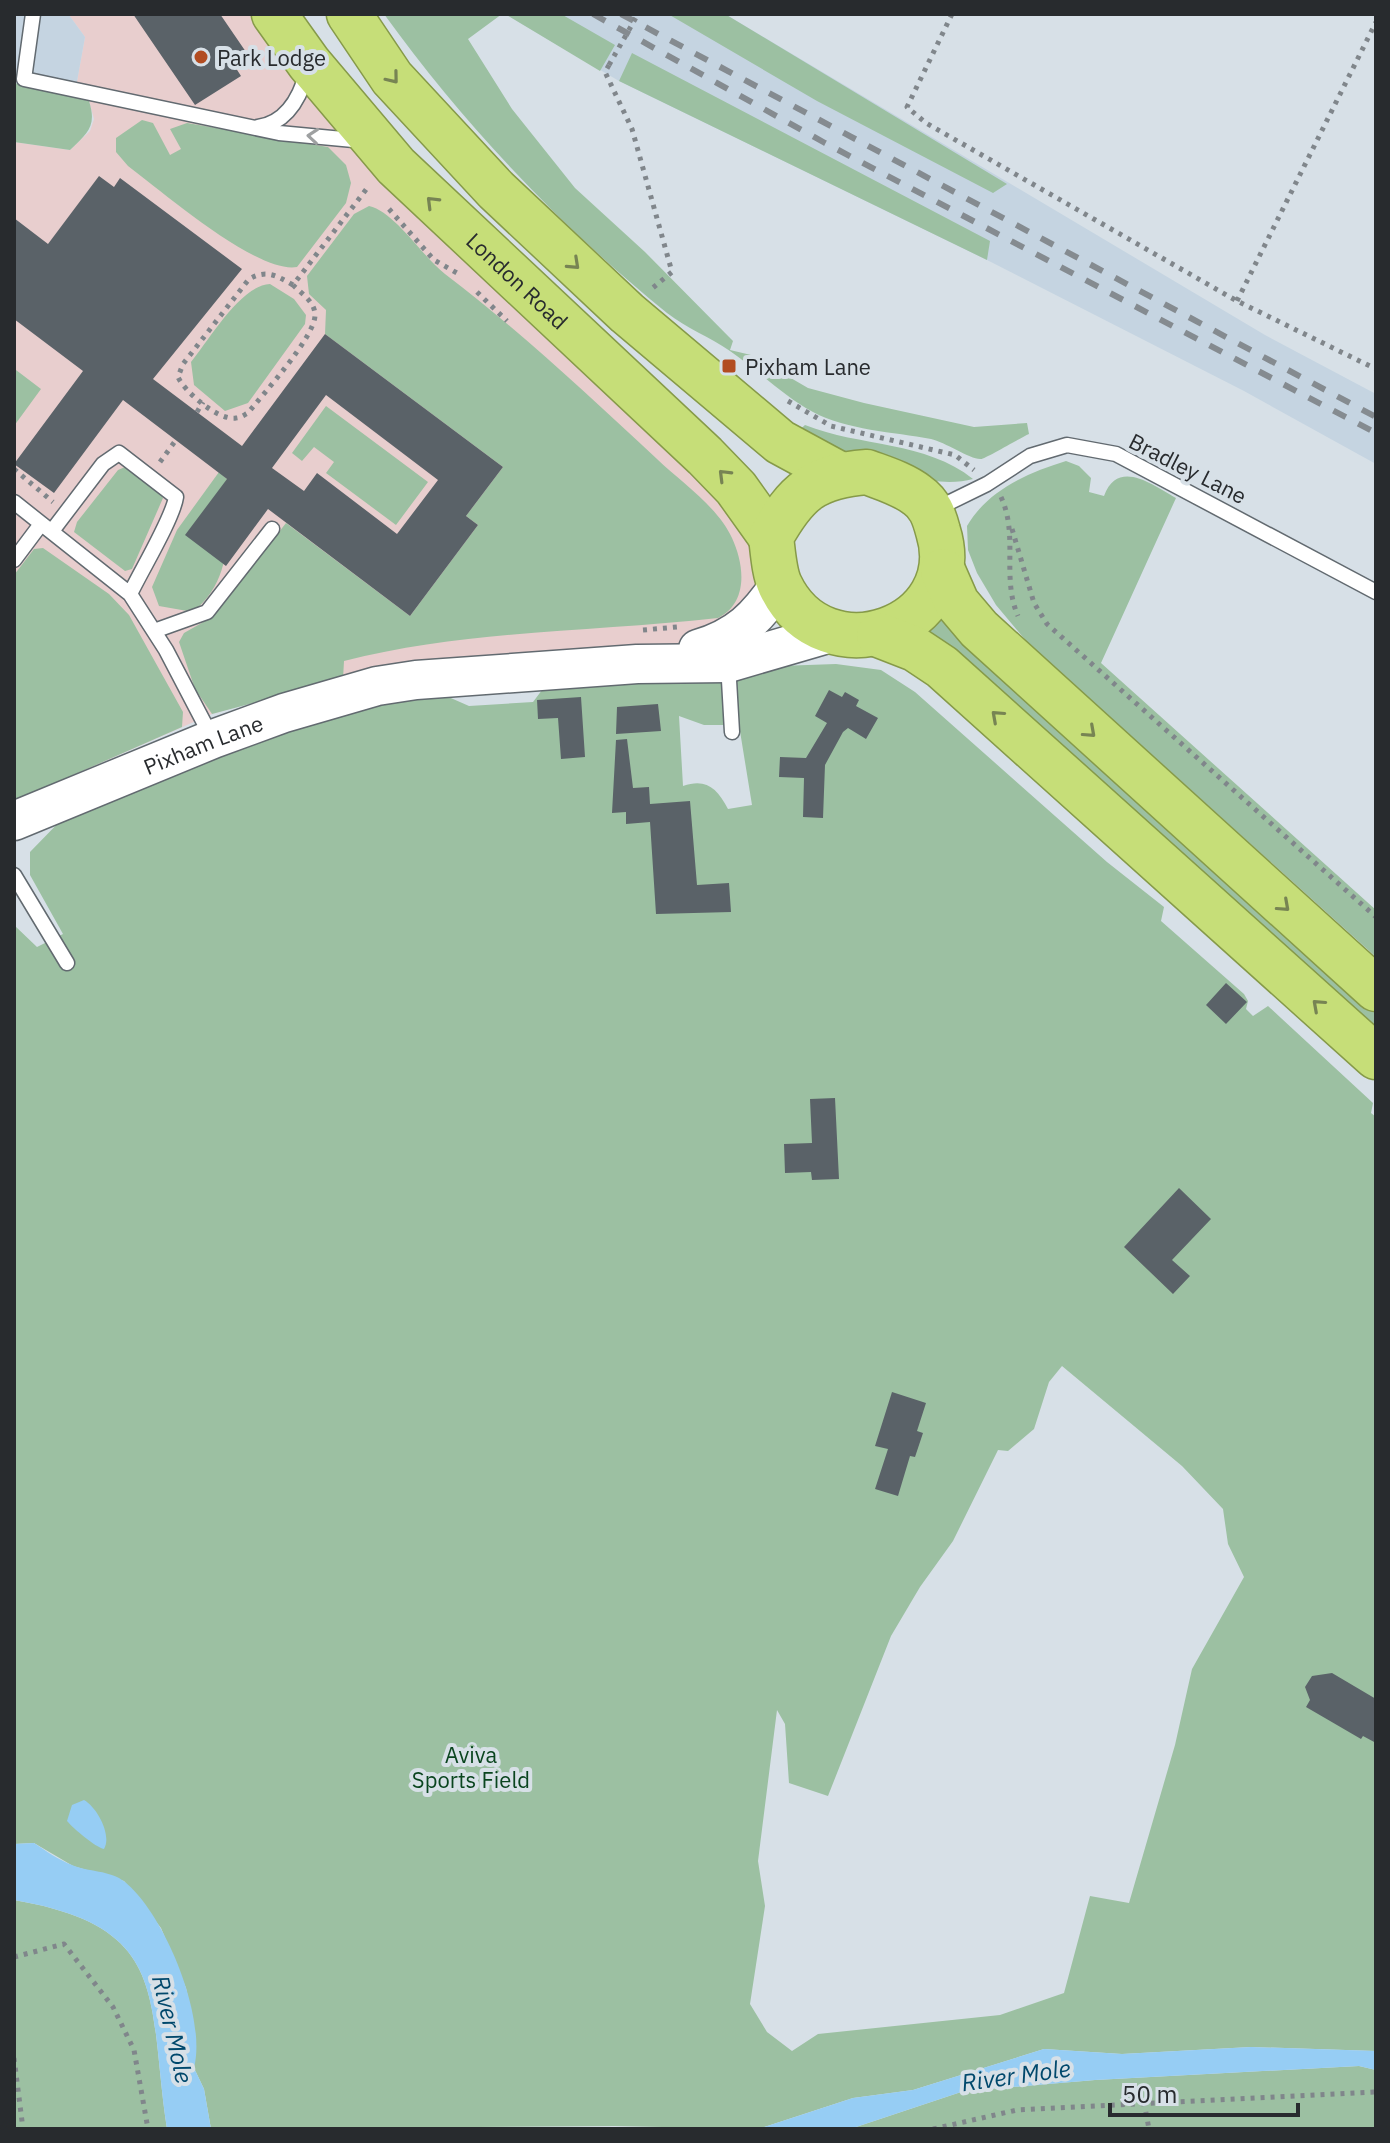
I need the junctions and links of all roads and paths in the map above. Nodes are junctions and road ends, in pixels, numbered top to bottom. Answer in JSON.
{"nodes":[{"id":1,"x":33,"y":14,"type":"edge"},
{"id":2,"x":274,"y":14,"type":"edge"},
{"id":3,"x":349,"y":14,"type":"edge"},
{"id":4,"x":638,"y":14,"type":"edge"},
{"id":5,"x":952,"y":14,"type":"edge"},
{"id":6,"x":1376,"y":22,"type":"edge"},
{"id":7,"x":309,"y":63,"type":"junction"},
{"id":8,"x":19,"y":78,"type":"edge"},
{"id":9,"x":253,"y":128,"type":"junction"},
{"id":10,"x":373,"y":142,"type":"junction"},
{"id":11,"x":368,"y":187,"type":"dead end"},
{"id":12,"x":293,"y":285,"type":"junction"},
{"id":13,"x":642,"y":297,"type":"dead end"},
{"id":14,"x":1237,"y":301,"type":"junction"},
{"id":15,"x":1376,"y":369,"type":"edge"},
{"id":16,"x":203,"y":402,"type":"junction"},
{"id":17,"x":197,"y":412,"type":"dead end"},
{"id":18,"x":808,"y":415,"type":"dead end"},
{"id":19,"x":176,"y":440,"type":"dead end"},
{"id":20,"x":839,"y":474,"type":"junction"},
{"id":21,"x":149,"y":476,"type":"junction"},
{"id":22,"x":987,"y":484,"type":"junction"},
{"id":23,"x":14,"y":502,"type":"edge"},
{"id":24,"x":932,"y":510,"type":"junction"},
{"id":25,"x":1010,"y":523,"type":"junction"},
{"id":26,"x":47,"y":528,"type":"junction"},
{"id":27,"x":272,"y":529,"type":"dead end"},
{"id":28,"x":771,"y":537,"type":"junction"},
{"id":29,"x":14,"y":560,"type":"edge"},
{"id":30,"x":943,"y":571,"type":"junction"},
{"id":31,"x":780,"y":584,"type":"junction"},
{"id":32,"x":1376,"y":592,"type":"edge"},
{"id":33,"x":130,"y":594,"type":"junction"},
{"id":34,"x":1021,"y":623,"type":"dead end"},
{"id":35,"x":154,"y":631,"type":"junction"},
{"id":36,"x":834,"y":632,"type":"junction"},
{"id":37,"x":879,"y":635,"type":"junction"},
{"id":38,"x":728,"y":663,"type":"junction"},
{"id":39,"x":637,"y":664,"type":"junction"},
{"id":40,"x":732,"y":732,"type":"dead end"},
{"id":41,"x":213,"y":739,"type":"junction"},
{"id":42,"x":14,"y":821,"type":"edge"},
{"id":43,"x":14,"y":875,"type":"edge"},
{"id":44,"x":1376,"y":917,"type":"edge"},
{"id":45,"x":67,"y":963,"type":"dead end"},
{"id":46,"x":1376,"y":989,"type":"edge"},
{"id":47,"x":1376,"y":1057,"type":"edge"},
{"id":48,"x":14,"y":1957,"type":"edge"},
{"id":49,"x":14,"y":2058,"type":"edge"},
{"id":50,"x":1376,"y":2092,"type":"edge"},
{"id":51,"x":1144,"y":2102,"type":"junction"},
{"id":52,"x":23,"y":2129,"type":"edge"},
{"id":53,"x":148,"y":2129,"type":"edge"},
{"id":54,"x":933,"y":2129,"type":"edge"},
{"id":55,"x":1149,"y":2129,"type":"edge"}],
"edges":[{"from":1,"to":8,"type":"lane"},
{"from":2,"to":7,"type":"highway","name":"London Road"},
{"from":3,"to":20,"type":"highway","one_way":true},
{"from":4,"to":13,"type":"path","bridge":true},
{"from":5,"to":14,"type":"path"},
{"from":6,"to":14,"type":"path"},
{"from":7,"to":9,"type":"lane"},
{"from":7,"to":10,"type":"highway","name":"London Road"},
{"from":8,"to":9,"type":"lane"},
{"from":10,"to":9,"type":"lane","one_way":true},
{"from":28,"to":10,"type":"highway","name":"London Road","one_way":true},
{"from":11,"to":12,"type":"path"},
{"from":12,"to":16,"type":"path"},
{"from":12,"to":16,"type":"path"},
{"from":14,"to":15,"type":"path"},
{"from":16,"to":17,"type":"path"},
{"from":18,"to":22,"type":"path"},
{"from":19,"to":21,"type":"path"},
{"from":20,"to":24,"type":"highway"},
{"from":20,"to":28,"type":"highway"},
{"from":21,"to":26,"type":"lane"},
{"from":21,"to":33,"type":"lane"},
{"from":22,"to":24,"type":"lane","name":"Bradley Lane"},
{"from":22,"to":25,"type":"path"},
{"from":22,"to":32,"type":"lane","name":"Bradley Lane"},
{"from":23,"to":26,"type":"lane"},
{"from":24,"to":30,"type":"highway"},
{"from":25,"to":34,"type":"path"},
{"from":25,"to":44,"type":"path"},
{"from":26,"to":29,"type":"lane"},
{"from":26,"to":33,"type":"lane"},
{"from":27,"to":35,"type":"lane"},
{"from":28,"to":31,"type":"highway"},
{"from":30,"to":37,"type":"highway"},
{"from":30,"to":46,"type":"highway","one_way":true},
{"from":31,"to":36,"type":"highway"},
{"from":31,"to":39,"type":"main road","name":"Pixham Lane"},
{"from":33,"to":35,"type":"lane"},
{"from":35,"to":41,"type":"lane"},
{"from":36,"to":37,"type":"highway"},
{"from":36,"to":38,"type":"main road","name":"Pixham Lane"},
{"from":47,"to":37,"type":"highway","one_way":true},
{"from":38,"to":39,"type":"main road","name":"Pixham Lane"},
{"from":38,"to":40,"type":"lane"},
{"from":39,"to":41,"type":"main road","name":"Pixham Lane"},
{"from":41,"to":42,"type":"main road","name":"Pixham Lane"},
{"from":43,"to":45,"type":"lane"},
{"from":48,"to":53,"type":"path"},
{"from":49,"to":52,"type":"path"},
{"from":50,"to":51,"type":"path"},
{"from":51,"to":54,"type":"path"},
{"from":51,"to":55,"type":"path"}]}
